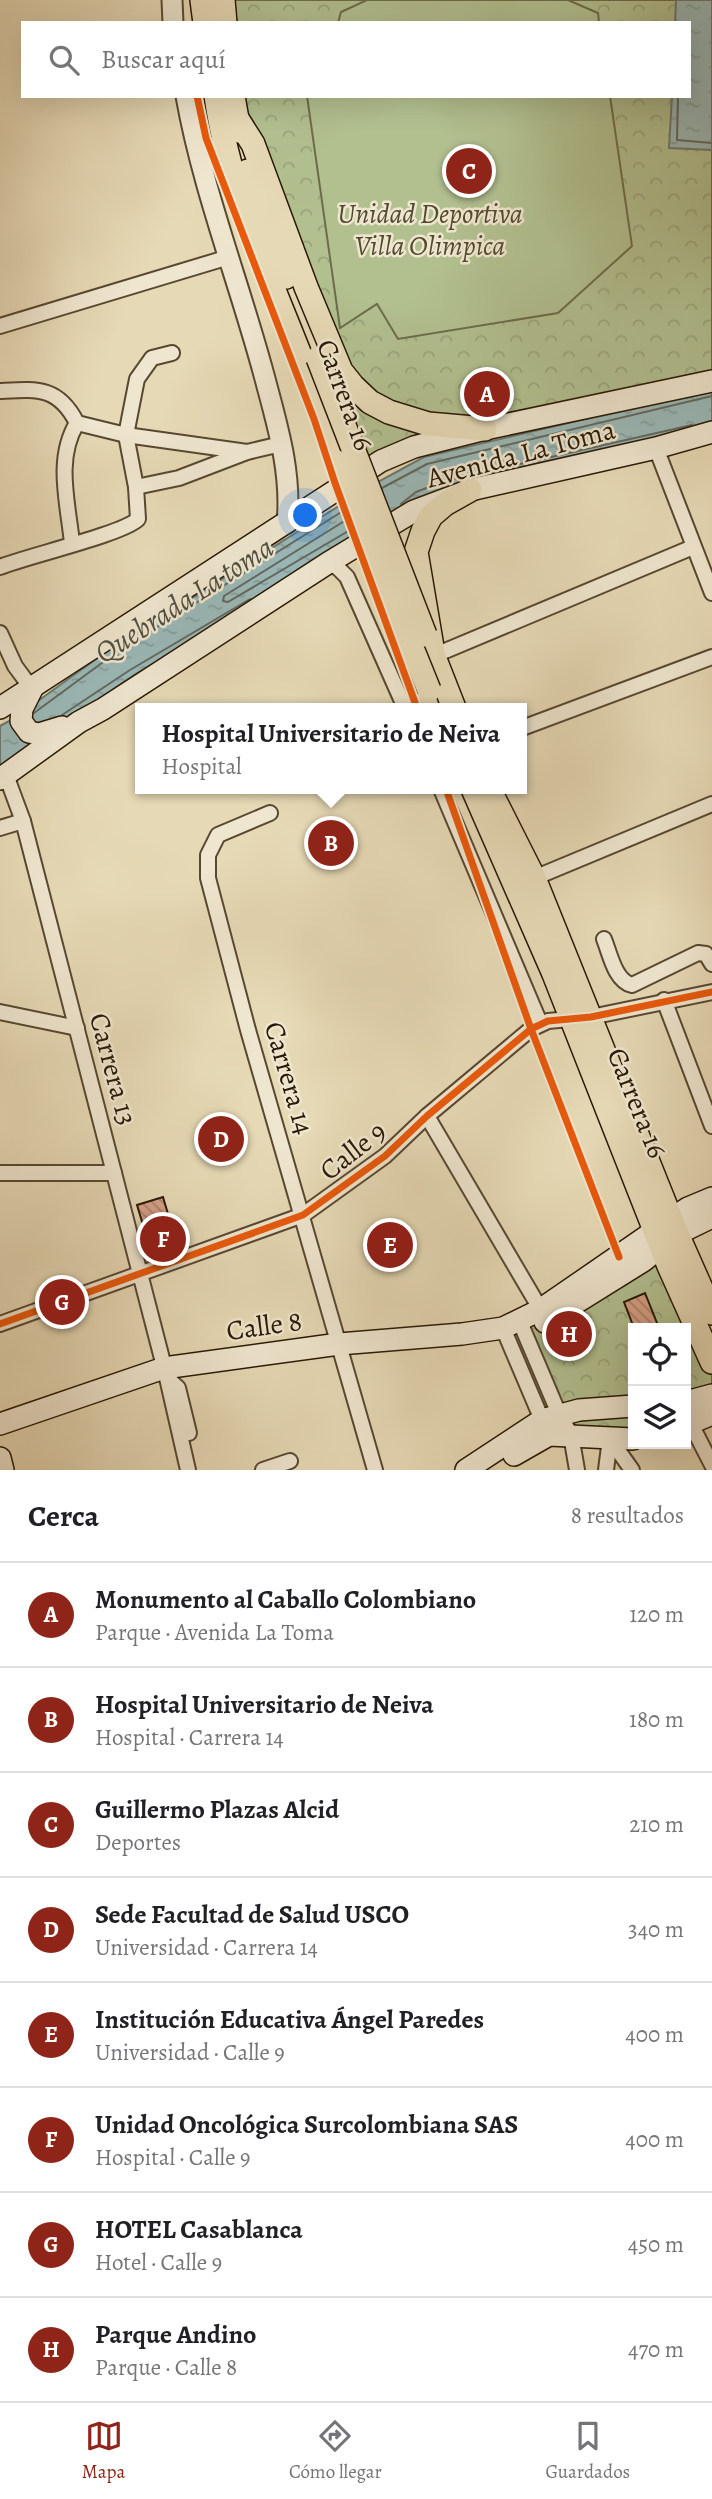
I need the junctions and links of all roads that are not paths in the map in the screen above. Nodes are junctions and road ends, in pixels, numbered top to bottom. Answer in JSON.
{"nodes":[{"id":1,"x":172,"y":0,"type":"edge"},
{"id":2,"x":202,"y":0,"type":"edge"},
{"id":3,"x":223,"y":0,"type":"edge"},
{"id":4,"x":173,"y":21,"type":"edge"},
{"id":5,"x":205,"y":21,"type":"edge"},
{"id":6,"x":225,"y":21,"type":"edge"},
{"id":7,"x":186,"y":98,"type":"edge"},
{"id":8,"x":216,"y":98,"type":"edge"},
{"id":9,"x":234,"y":107,"type":"edge"},
{"id":10,"x":229,"y":257,"type":"junction"},
{"id":11,"x":0,"y":326,"type":"edge"},
{"id":12,"x":172,"y":353,"type":"dead end"},
{"id":13,"x":311,"y":361,"type":"junction"},
{"id":14,"x":712,"y":381,"type":"edge"},
{"id":15,"x":0,"y":391,"type":"edge"},
{"id":16,"x":77,"y":423,"type":"junction"},
{"id":17,"x":485,"y":429,"type":"junction"},
{"id":18,"x":712,"y":432,"type":"edge"},
{"id":19,"x":126,"y":435,"type":"junction"},
{"id":20,"x":281,"y":444,"type":"junction"},
{"id":21,"x":656,"y":448,"type":"junction"},
{"id":22,"x":247,"y":452,"type":"junction"},
{"id":23,"x":136,"y":487,"type":"junction"},
{"id":24,"x":470,"y":490,"type":"junction"},
{"id":25,"x":287,"y":523,"type":"junction"},
{"id":26,"x":72,"y":544,"type":"junction"},
{"id":27,"x":694,"y":547,"type":"junction"},
{"id":28,"x":328,"y":563,"type":"junction"},
{"id":29,"x":0,"y":567,"type":"edge"},
{"id":30,"x":712,"y":593,"type":"edge"},
{"id":31,"x":0,"y":633,"type":"edge"},
{"id":32,"x":430,"y":648,"type":"junction"},
{"id":33,"x":712,"y":657,"type":"edge"},
{"id":34,"x":32,"y":689,"type":"junction"},
{"id":35,"x":433,"y":699,"type":"edge"},
{"id":36,"x":403,"y":703,"type":"edge"},
{"id":37,"x":452,"y":703,"type":"edge"},
{"id":38,"x":0,"y":708,"type":"edge"},
{"id":39,"x":79,"y":722,"type":"junction"},
{"id":40,"x":527,"y":726,"type":"edge"},
{"id":41,"x":3,"y":777,"type":"edge"},
{"id":42,"x":443,"y":794,"type":"edge"},
{"id":43,"x":474,"y":794,"type":"edge"},
{"id":44,"x":492,"y":794,"type":"edge"},
{"id":45,"x":712,"y":804,"type":"edge"},
{"id":46,"x":270,"y":813,"type":"dead end"},
{"id":47,"x":23,"y":821,"type":"junction"},
{"id":48,"x":0,"y":828,"type":"edge"},
{"id":49,"x":534,"y":878,"type":"junction"},
{"id":50,"x":604,"y":939,"type":"dead end"},
{"id":51,"x":712,"y":964,"type":"edge"},
{"id":52,"x":712,"y":992,"type":"edge"},
{"id":53,"x":664,"y":1000,"type":"junction"},
{"id":54,"x":0,"y":1012,"type":"edge"},
{"id":55,"x":581,"y":1017,"type":"junction"},
{"id":56,"x":540,"y":1023,"type":"junction"},
{"id":57,"x":76,"y":1028,"type":"junction"},
{"id":58,"x":427,"y":1116,"type":"junction"},
{"id":59,"x":712,"y":1126,"type":"edge"},
{"id":60,"x":0,"y":1173,"type":"edge"},
{"id":61,"x":114,"y":1173,"type":"junction"},
{"id":62,"x":712,"y":1198,"type":"edge"},
{"id":63,"x":303,"y":1215,"type":"junction"},
{"id":64,"x":712,"y":1217,"type":"edge"},
{"id":65,"x":666,"y":1232,"type":"junction"},
{"id":66,"x":140,"y":1274,"type":"junction"},
{"id":67,"x":712,"y":1313,"type":"edge"},
{"id":68,"x":543,"y":1315,"type":"junction"},
{"id":69,"x":0,"y":1324,"type":"edge"},
{"id":70,"x":514,"y":1331,"type":"junction"},
{"id":71,"x":340,"y":1350,"type":"junction"},
{"id":72,"x":712,"y":1362,"type":"edge"},
{"id":73,"x":166,"y":1373,"type":"junction"},
{"id":74,"x":712,"y":1395,"type":"edge"},
{"id":75,"x":691,"y":1401,"type":"edge"},
{"id":76,"x":628,"y":1406,"type":"edge"},
{"id":77,"x":601,"y":1407,"type":"junction"},
{"id":78,"x":712,"y":1414,"type":"edge"},
{"id":79,"x":550,"y":1423,"type":"junction"},
{"id":80,"x":691,"y":1423,"type":"edge"},
{"id":81,"x":0,"y":1424,"type":"edge"},
{"id":82,"x":691,"y":1428,"type":"edge"},
{"id":83,"x":571,"y":1435,"type":"junction"},
{"id":84,"x":0,"y":1437,"type":"edge"},
{"id":85,"x":628,"y":1439,"type":"edge"},
{"id":86,"x":610,"y":1440,"type":"junction"},
{"id":87,"x":0,"y":1458,"type":"edge"},
{"id":88,"x":290,"y":1461,"type":"dead end"},
{"id":89,"x":712,"y":1465,"type":"edge"},
{"id":90,"x":3,"y":1470,"type":"edge"},
{"id":91,"x":188,"y":1470,"type":"edge"},
{"id":92,"x":198,"y":1470,"type":"edge"},
{"id":93,"x":263,"y":1470,"type":"edge"},
{"id":94,"x":374,"y":1470,"type":"edge"},
{"id":95,"x":466,"y":1470,"type":"edge"},
{"id":96,"x":492,"y":1470,"type":"edge"},
{"id":97,"x":577,"y":1470,"type":"edge"},
{"id":98,"x":606,"y":1470,"type":"edge"},
{"id":99,"x":632,"y":1470,"type":"edge"}],
"edges":[{"from":1,"to":4,"type":"street"},
{"from":2,"to":5,"type":"main road"},
{"from":3,"to":6,"type":"main road"},
{"from":7,"to":10,"type":"street"},
{"from":8,"to":13,"type":"main road","name":"Carrera 16"},
{"from":9,"to":13,"type":"main road","name":"Carrera 16"},
{"from":9,"to":17,"type":"main road"},
{"from":10,"to":11,"type":"street"},
{"from":10,"to":20,"type":"street"},
{"from":12,"to":19,"type":"street"},
{"from":13,"to":32,"type":"main road","name":"Carrera 16","bridge":true},
{"from":13,"to":35,"type":"main road","name":"Carrera 16","bridge":true},
{"from":14,"to":17,"type":"main road","name":"Avenida La Toma"},
{"from":15,"to":16,"type":"street"},
{"from":16,"to":19,"type":"street"},
{"from":16,"to":26,"type":"street"},
{"from":17,"to":25,"type":"main road","name":"Avenida La Toma"},
{"from":18,"to":21,"type":"main road","name":"Avenida La Toma"},
{"from":19,"to":22,"type":"street"},
{"from":19,"to":23,"type":"street"},
{"from":20,"to":22,"type":"street"},
{"from":20,"to":25,"type":"street"},
{"from":21,"to":24,"type":"main road","name":"Avenida La Toma"},
{"from":21,"to":27,"type":"street"},
{"from":22,"to":23,"type":"street"},
{"from":23,"to":26,"type":"street"},
{"from":24,"to":28,"type":"main road","name":"Avenida La Toma"},
{"from":24,"to":32,"type":"main road"},
{"from":25,"to":34,"type":"main road","name":"Avenida La Toma"},
{"from":26,"to":29,"type":"street"},
{"from":27,"to":30,"type":"street"},
{"from":27,"to":32,"type":"street"},
{"from":28,"to":36,"type":"street"},
{"from":28,"to":39,"type":"main road","name":"Avenida La Toma"},
{"from":31,"to":34,"type":"street"},
{"from":32,"to":37,"type":"main road","name":"Carrera 16"},
{"from":33,"to":40,"type":"street"},
{"from":34,"to":38,"type":"main road","name":"Avenida La Toma"},
{"from":34,"to":39,"type":"main road"},
{"from":39,"to":41,"type":"main road","name":"Avenida La Toma"},
{"from":41,"to":47,"type":"street","name":"Carrera 13"},
{"from":42,"to":56,"type":"street"},
{"from":43,"to":55,"type":"main road","name":"Carrera 16"},
{"from":44,"to":49,"type":"main road","name":"Carrera 16"},
{"from":45,"to":49,"type":"street"},
{"from":46,"to":63,"type":"street","name":"Carrera 14"},
{"from":47,"to":48,"type":"street"},
{"from":47,"to":57,"type":"street","name":"Carrera 13"},
{"from":49,"to":55,"type":"main road","name":"Carrera 16"},
{"from":50,"to":51,"type":"street"},
{"from":52,"to":53,"type":"street","name":"Calle 9"},
{"from":53,"to":55,"type":"street","name":"Calle 9"},
{"from":53,"to":59,"type":"street"},
{"from":54,"to":57,"type":"street"},
{"from":55,"to":56,"type":"street","name":"Calle 9"},
{"from":55,"to":65,"type":"main road","name":"Carrera 16"},
{"from":56,"to":58,"type":"street","name":"Calle 9"},
{"from":57,"to":61,"type":"street","name":"Carrera 13"},
{"from":58,"to":63,"type":"street","name":"Calle 9"},
{"from":58,"to":68,"type":"street"},
{"from":60,"to":61,"type":"street"},
{"from":61,"to":66,"type":"street","name":"Carrera 13"},
{"from":62,"to":65,"type":"main road"},
{"from":63,"to":66,"type":"street","name":"Calle 9"},
{"from":63,"to":71,"type":"street","name":"Carrera 14"},
{"from":64,"to":65,"type":"main road"},
{"from":65,"to":67,"type":"main road","name":"Carrera 16"},
{"from":65,"to":68,"type":"main road","name":"Calle 8"},
{"from":65,"to":72,"type":"main road","name":"Carrera 16"},
{"from":66,"to":69,"type":"street","name":"Calle 9"},
{"from":66,"to":73,"type":"street","name":"Carrera 13"},
{"from":68,"to":70,"type":"main road","name":"Calle 8"},
{"from":70,"to":71,"type":"main road","name":"Calle 8"},
{"from":70,"to":79,"type":"street"},
{"from":71,"to":73,"type":"main road","name":"Calle 8"},
{"from":71,"to":94,"type":"street","name":"Carrera 14"},
{"from":73,"to":81,"type":"main road","name":"Calle 8"},
{"from":73,"to":84,"type":"main road","name":"Calle 8"},
{"from":73,"to":91,"type":"street","name":"Carrera 13"},
{"from":73,"to":92,"type":"street","name":"Carrera 13"},
{"from":74,"to":75,"type":"main road"},
{"from":76,"to":77,"type":"main road"},
{"from":77,"to":79,"type":"main road"},
{"from":77,"to":86,"type":"main road"},
{"from":78,"to":80,"type":"main road"},
{"from":79,"to":83,"type":"main road"},
{"from":79,"to":95,"type":"main road"},
{"from":79,"to":96,"type":"main road"},
{"from":82,"to":89,"type":"street"},
{"from":83,"to":86,"type":"main road"},
{"from":83,"to":97,"type":"street"},
{"from":85,"to":86,"type":"main road"},
{"from":86,"to":98,"type":"street"},
{"from":86,"to":99,"type":"street"},
{"from":87,"to":90,"type":"main road"},
{"from":88,"to":93,"type":"street"}]}
